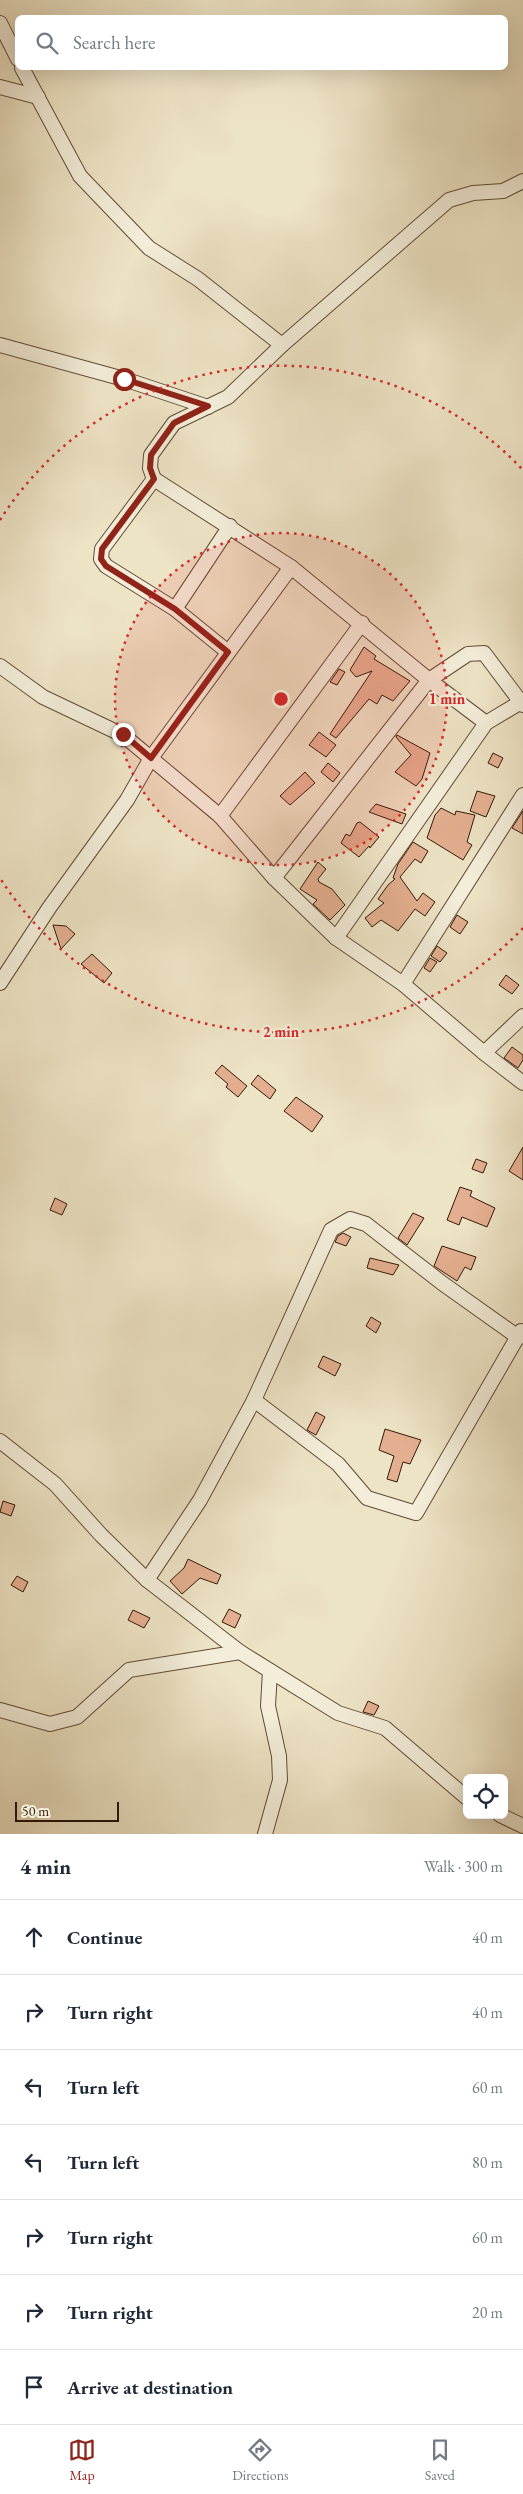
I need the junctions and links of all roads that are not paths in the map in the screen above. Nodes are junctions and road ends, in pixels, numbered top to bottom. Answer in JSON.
{"nodes":[{"id":1,"x":0,"y":23,"type":"edge"},
{"id":2,"x":15,"y":53,"type":"edge"},
{"id":3,"x":23,"y":70,"type":"edge"},
{"id":4,"x":0,"y":87,"type":"edge"},
{"id":5,"x":38,"y":97,"type":"junction"},
{"id":6,"x":523,"y":181,"type":"edge"},
{"id":7,"x":0,"y":345,"type":"edge"},
{"id":8,"x":282,"y":345,"type":"junction"},
{"id":9,"x":208,"y":406,"type":"junction"},
{"id":10,"x":154,"y":479,"type":"junction"},
{"id":11,"x":230,"y":526,"type":"junction"},
{"id":12,"x":291,"y":567,"type":"junction"},
{"id":13,"x":175,"y":609,"type":"junction"},
{"id":14,"x":362,"y":623,"type":"junction"},
{"id":15,"x":228,"y":652,"type":"junction"},
{"id":16,"x":0,"y":666,"type":"edge"},
{"id":17,"x":429,"y":680,"type":"junction"},
{"id":18,"x":522,"y":703,"type":"edge"},
{"id":19,"x":486,"y":722,"type":"junction"},
{"id":20,"x":151,"y":758,"type":"junction"},
{"id":21,"x":523,"y":795,"type":"edge"},
{"id":22,"x":220,"y":816,"type":"junction"},
{"id":23,"x":274,"y":878,"type":"junction"},
{"id":24,"x":336,"y":938,"type":"junction"},
{"id":25,"x":0,"y":983,"type":"edge"},
{"id":26,"x":403,"y":984,"type":"junction"},
{"id":27,"x":523,"y":1016,"type":"edge"},
{"id":28,"x":484,"y":1054,"type":"junction"},
{"id":29,"x":523,"y":1083,"type":"edge"},
{"id":30,"x":521,"y":1334,"type":"edge"},
{"id":31,"x":254,"y":1400,"type":"junction"},
{"id":32,"x":0,"y":1441,"type":"edge"},
{"id":33,"x":147,"y":1580,"type":"junction"},
{"id":34,"x":240,"y":1652,"type":"junction"},
{"id":35,"x":270,"y":1671,"type":"junction"},
{"id":36,"x":0,"y":1710,"type":"edge"},
{"id":37,"x":463,"y":1795,"type":"edge"},
{"id":38,"x":508,"y":1819,"type":"edge"},
{"id":39,"x":523,"y":1826,"type":"edge"},
{"id":40,"x":265,"y":1834,"type":"edge"}],
"edges":[{"from":1,"to":2,"type":"street"},
{"from":3,"to":5,"type":"street"},
{"from":4,"to":5,"type":"street"},
{"from":5,"to":8,"type":"street"},
{"from":6,"to":8,"type":"street"},
{"from":7,"to":9,"type":"street"},
{"from":8,"to":9,"type":"street"},
{"from":9,"to":10,"type":"street"},
{"from":10,"to":11,"type":"street"},
{"from":10,"to":13,"type":"street"},
{"from":11,"to":12,"type":"street"},
{"from":11,"to":13,"type":"street"},
{"from":12,"to":14,"type":"street"},
{"from":12,"to":15,"type":"street"},
{"from":13,"to":15,"type":"street"},
{"from":14,"to":17,"type":"street"},
{"from":14,"to":22,"type":"street"},
{"from":15,"to":20,"type":"street"},
{"from":16,"to":20,"type":"street"},
{"from":17,"to":18,"type":"street"},
{"from":17,"to":19,"type":"street"},
{"from":17,"to":23,"type":"street"},
{"from":18,"to":19,"type":"street"},
{"from":19,"to":24,"type":"street"},
{"from":20,"to":22,"type":"street"},
{"from":20,"to":25,"type":"street"},
{"from":21,"to":26,"type":"street"},
{"from":22,"to":23,"type":"street"},
{"from":23,"to":24,"type":"street"},
{"from":24,"to":26,"type":"street"},
{"from":26,"to":28,"type":"street"},
{"from":27,"to":28,"type":"street"},
{"from":28,"to":29,"type":"street"},
{"from":30,"to":31,"type":"street"},
{"from":30,"to":31,"type":"street"},
{"from":31,"to":33,"type":"street"},
{"from":32,"to":33,"type":"street"},
{"from":33,"to":34,"type":"street"},
{"from":34,"to":35,"type":"street"},
{"from":34,"to":36,"type":"street"},
{"from":35,"to":37,"type":"street"},
{"from":35,"to":40,"type":"street"},
{"from":38,"to":39,"type":"street"}]}
